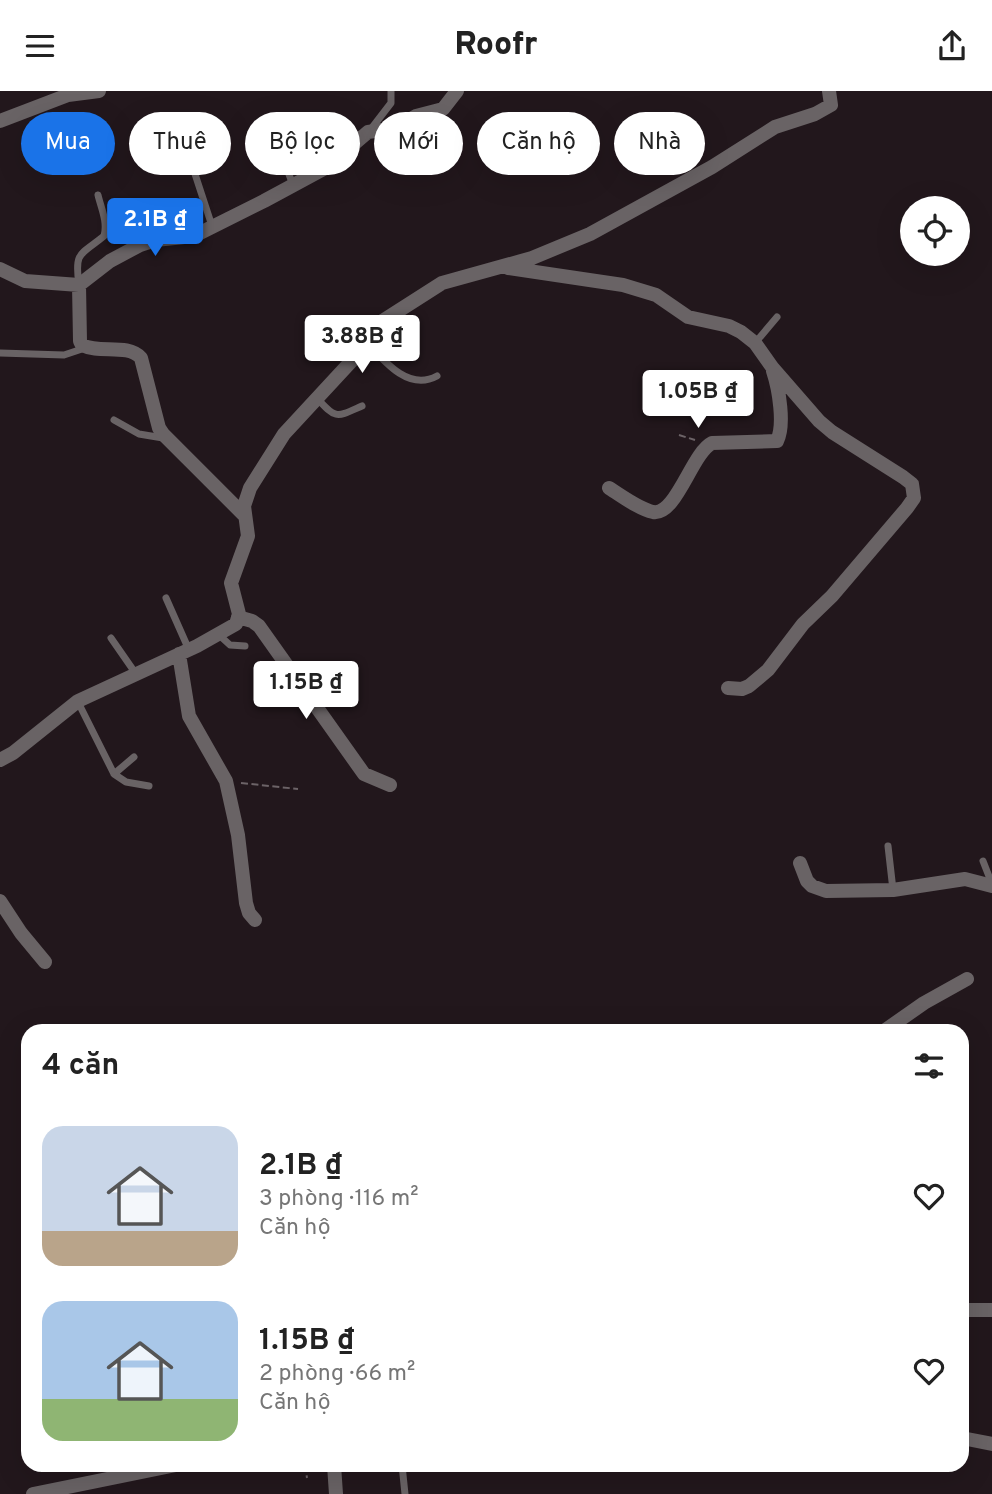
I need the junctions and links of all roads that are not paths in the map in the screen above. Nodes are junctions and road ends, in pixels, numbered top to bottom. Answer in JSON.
{"nodes":[{"id":1,"x":99,"y":91,"type":"edge"},
{"id":2,"x":391,"y":91,"type":"edge"},
{"id":3,"x":457,"y":91,"type":"edge"},
{"id":4,"x":830,"y":91,"type":"edge"},
{"id":5,"x":43,"y":97,"type":"edge"},
{"id":6,"x":0,"y":121,"type":"edge"},
{"id":7,"x":368,"y":132,"type":"junction"},
{"id":8,"x":195,"y":175,"type":"edge"},
{"id":9,"x":289,"y":175,"type":"edge"},
{"id":10,"x":293,"y":185,"type":"junction"},
{"id":11,"x":98,"y":195,"type":"dead end"},
{"id":12,"x":165,"y":211,"type":"dead end"},
{"id":13,"x":213,"y":227,"type":"junction"},
{"id":14,"x":177,"y":238,"type":"junction"},
{"id":15,"x":499,"y":267,"type":"junction"},
{"id":16,"x":0,"y":269,"type":"edge"},
{"id":17,"x":79,"y":285,"type":"junction"},
{"id":18,"x":777,"y":317,"type":"dead end"},
{"id":19,"x":366,"y":341,"type":"junction"},
{"id":20,"x":755,"y":343,"type":"junction"},
{"id":21,"x":86,"y":348,"type":"junction"},
{"id":22,"x":0,"y":353,"type":"edge"},
{"id":23,"x":772,"y":367,"type":"junction"},
{"id":24,"x":437,"y":376,"type":"dead end"},
{"id":25,"x":317,"y":398,"type":"junction"},
{"id":26,"x":362,"y":406,"type":"dead end"},
{"id":27,"x":114,"y":420,"type":"dead end"},
{"id":28,"x":167,"y":439,"type":"junction"},
{"id":29,"x":609,"y":488,"type":"dead end"},
{"id":30,"x":244,"y":515,"type":"junction"},
{"id":31,"x":166,"y":598,"type":"dead end"},
{"id":32,"x":239,"y":617,"type":"junction"},
{"id":33,"x":219,"y":635,"type":"junction"},
{"id":34,"x":111,"y":638,"type":"dead end"},
{"id":35,"x":245,"y":646,"type":"dead end"},
{"id":36,"x":184,"y":652,"type":"junction"},
{"id":37,"x":333,"y":665,"type":"dead end"},
{"id":38,"x":136,"y":674,"type":"junction"},
{"id":39,"x":300,"y":684,"type":"junction"},
{"id":40,"x":729,"y":688,"type":"dead end"},
{"id":41,"x":78,"y":701,"type":"junction"},
{"id":42,"x":134,"y":757,"type":"dead end"},
{"id":43,"x":1,"y":758,"type":"edge"},
{"id":44,"x":114,"y":774,"type":"junction"},
{"id":45,"x":390,"y":785,"type":"dead end"},
{"id":46,"x":149,"y":786,"type":"dead end"},
{"id":47,"x":888,"y":846,"type":"dead end"},
{"id":48,"x":983,"y":861,"type":"dead end"},
{"id":49,"x":800,"y":863,"type":"dead end"},
{"id":50,"x":992,"y":885,"type":"edge"},
{"id":51,"x":893,"y":890,"type":"junction"},
{"id":52,"x":0,"y":901,"type":"edge"},
{"id":53,"x":255,"y":921,"type":"dead end"},
{"id":54,"x":45,"y":962,"type":"dead end"},
{"id":55,"x":967,"y":979,"type":"dead end"},
{"id":56,"x":894,"y":1024,"type":"edge"},
{"id":57,"x":969,"y":1310,"type":"edge"},
{"id":58,"x":992,"y":1310,"type":"edge"},
{"id":59,"x":969,"y":1440,"type":"edge"},
{"id":60,"x":992,"y":1444,"type":"edge"},
{"id":61,"x":141,"y":1472,"type":"edge"},
{"id":62,"x":335,"y":1472,"type":"edge"},
{"id":63,"x":403,"y":1472,"type":"edge"},
{"id":64,"x":33,"y":1494,"type":"edge"},
{"id":65,"x":337,"y":1494,"type":"edge"},
{"id":66,"x":405,"y":1494,"type":"edge"}],
"edges":[{"from":1,"to":5,"type":"street"},
{"from":2,"to":7,"type":"lane"},
{"from":3,"to":7,"type":"street"},
{"from":4,"to":15,"type":"street"},
{"from":5,"to":6,"type":"street"},
{"from":7,"to":10,"type":"street"},
{"from":8,"to":13,"type":"lane"},
{"from":9,"to":10,"type":"lane"},
{"from":10,"to":13,"type":"street"},
{"from":11,"to":17,"type":"lane"},
{"from":12,"to":14,"type":"lane"},
{"from":13,"to":14,"type":"street"},
{"from":14,"to":17,"type":"street"},
{"from":15,"to":19,"type":"street"},
{"from":15,"to":20,"type":"street"},
{"from":16,"to":17,"type":"street"},
{"from":17,"to":21,"type":"street"},
{"from":18,"to":20,"type":"lane"},
{"from":19,"to":24,"type":"lane"},
{"from":19,"to":25,"type":"street"},
{"from":20,"to":23,"type":"street"},
{"from":21,"to":22,"type":"lane"},
{"from":21,"to":28,"type":"street"},
{"from":23,"to":29,"type":"street"},
{"from":23,"to":40,"type":"street"},
{"from":25,"to":26,"type":"lane"},
{"from":25,"to":30,"type":"street"},
{"from":27,"to":28,"type":"lane"},
{"from":28,"to":30,"type":"street"},
{"from":30,"to":32,"type":"street"},
{"from":31,"to":36,"type":"lane"},
{"from":32,"to":33,"type":"street"},
{"from":32,"to":39,"type":"street"},
{"from":33,"to":35,"type":"lane"},
{"from":33,"to":36,"type":"street"},
{"from":34,"to":38,"type":"lane"},
{"from":36,"to":38,"type":"street"},
{"from":36,"to":53,"type":"street"},
{"from":37,"to":39,"type":"lane"},
{"from":38,"to":41,"type":"street"},
{"from":39,"to":45,"type":"street"},
{"from":41,"to":43,"type":"street"},
{"from":41,"to":44,"type":"lane"},
{"from":42,"to":44,"type":"lane"},
{"from":44,"to":46,"type":"lane"},
{"from":47,"to":51,"type":"lane"},
{"from":48,"to":50,"type":"lane"},
{"from":49,"to":51,"type":"street"},
{"from":50,"to":51,"type":"street"},
{"from":52,"to":54,"type":"street"},
{"from":55,"to":56,"type":"street"},
{"from":57,"to":58,"type":"street"},
{"from":59,"to":60,"type":"street"},
{"from":61,"to":64,"type":"street"},
{"from":62,"to":65,"type":"street"},
{"from":63,"to":66,"type":"lane"}]}
